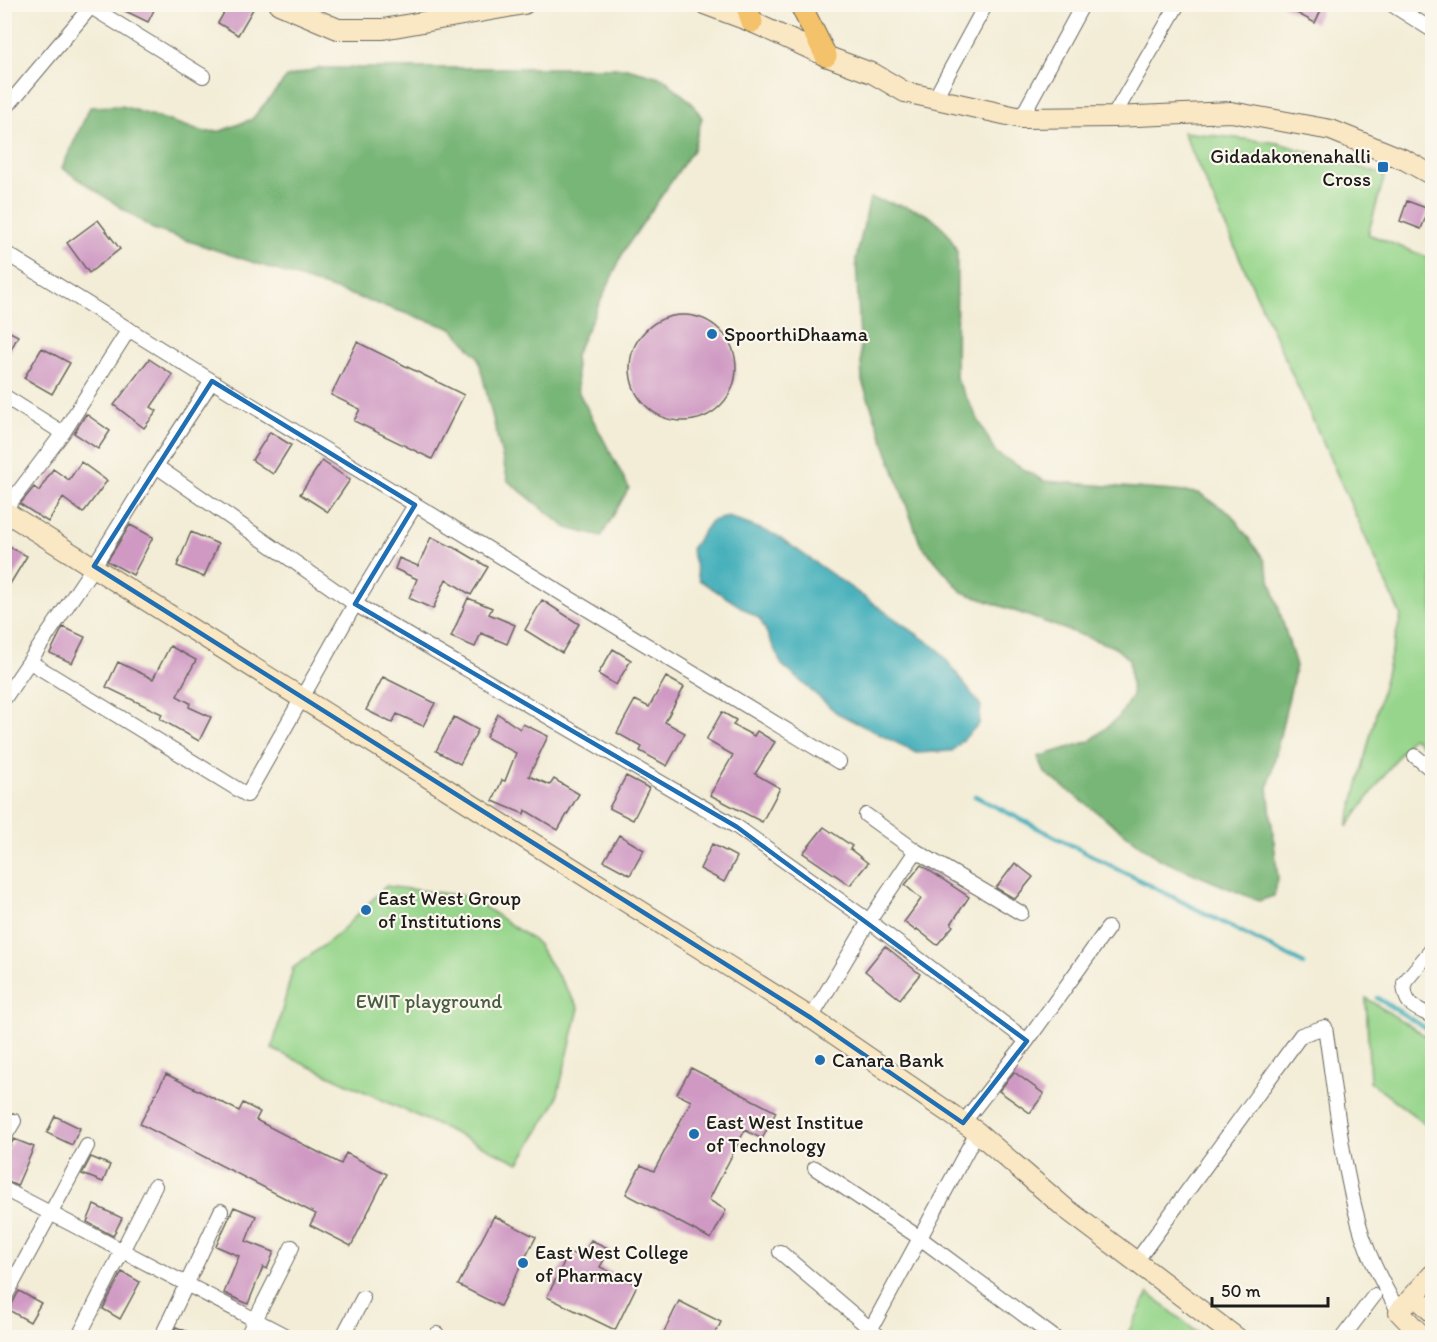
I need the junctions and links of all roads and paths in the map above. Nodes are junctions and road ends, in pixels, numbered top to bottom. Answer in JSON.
{"nodes":[{"id":1,"x":279,"y":4,"type":"edge"},
{"id":2,"x":524,"y":4,"type":"edge"},
{"id":3,"x":704,"y":4,"type":"edge"},
{"id":4,"x":800,"y":4,"type":"edge"},
{"id":5,"x":986,"y":4,"type":"edge"},
{"id":6,"x":1083,"y":4,"type":"edge"},
{"id":7,"x":1179,"y":4,"type":"edge"},
{"id":8,"x":1391,"y":4,"type":"edge"},
{"id":9,"x":92,"y":6,"type":"edge"},
{"id":10,"x":749,"y":13,"type":"edge"},
{"id":11,"x":1432,"y":30,"type":"edge"},
{"id":12,"x":826,"y":56,"type":"junction"},
{"id":13,"x":203,"y":76,"type":"dead end"},
{"id":14,"x":935,"y":98,"type":"junction"},
{"id":15,"x":4,"y":110,"type":"edge"},
{"id":16,"x":1113,"y":117,"type":"junction"},
{"id":17,"x":1021,"y":118,"type":"junction"},
{"id":18,"x":1428,"y":167,"type":"edge"},
{"id":19,"x":4,"y":252,"type":"edge"},
{"id":20,"x":129,"y":329,"type":"junction"},
{"id":21,"x":212,"y":381,"type":"junction"},
{"id":22,"x":4,"y":396,"type":"edge"},
{"id":23,"x":63,"y":434,"type":"junction"},
{"id":24,"x":156,"y":466,"type":"junction"},
{"id":25,"x":416,"y":505,"type":"junction"},
{"id":26,"x":5,"y":511,"type":"edge"},
{"id":27,"x":94,"y":566,"type":"junction"},
{"id":28,"x":355,"y":604,"type":"junction"},
{"id":29,"x":30,"y":662,"type":"junction"},
{"id":30,"x":302,"y":698,"type":"junction"},
{"id":31,"x":4,"y":699,"type":"edge"},
{"id":32,"x":1415,"y":756,"type":"dead end"},
{"id":33,"x":839,"y":762,"type":"dead end"},
{"id":34,"x":1432,"y":770,"type":"edge"},
{"id":35,"x":866,"y":814,"type":"dead end"},
{"id":36,"x":916,"y":851,"type":"junction"},
{"id":37,"x":1021,"y":913,"type":"dead end"},
{"id":38,"x":869,"y":921,"type":"junction"},
{"id":39,"x":1108,"y":928,"type":"dead end"},
{"id":40,"x":1432,"y":949,"type":"edge"},
{"id":41,"x":1432,"y":1016,"type":"edge"},
{"id":42,"x":811,"y":1018,"type":"junction"},
{"id":43,"x":1027,"y":1041,"type":"junction"},
{"id":44,"x":14,"y":1120,"type":"dead end"},
{"id":45,"x":970,"y":1127,"type":"junction"},
{"id":46,"x":4,"y":1138,"type":"edge"},
{"id":47,"x":87,"y":1146,"type":"dead end"},
{"id":48,"x":815,"y":1168,"type":"dead end"},
{"id":49,"x":155,"y":1186,"type":"dead end"},
{"id":50,"x":4,"y":1189,"type":"edge"},
{"id":51,"x":221,"y":1211,"type":"dead end"},
{"id":52,"x":50,"y":1212,"type":"junction"},
{"id":53,"x":920,"y":1238,"type":"junction"},
{"id":54,"x":292,"y":1247,"type":"dead end"},
{"id":55,"x":121,"y":1250,"type":"junction"},
{"id":56,"x":780,"y":1252,"type":"dead end"},
{"id":57,"x":1136,"y":1263,"type":"junction"},
{"id":58,"x":1432,"y":1275,"type":"edge"},
{"id":59,"x":186,"y":1284,"type":"junction"},
{"id":60,"x":1414,"y":1295,"type":"junction"},
{"id":61,"x":1374,"y":1296,"type":"dead end"},
{"id":62,"x":363,"y":1298,"type":"dead end"},
{"id":63,"x":4,"y":1299,"type":"edge"},
{"id":64,"x":1399,"y":1312,"type":"junction"},
{"id":65,"x":1432,"y":1312,"type":"edge"},
{"id":66,"x":255,"y":1319,"type":"junction"},
{"id":67,"x":873,"y":1335,"type":"edge"},
{"id":68,"x":78,"y":1338,"type":"edge"},
{"id":69,"x":161,"y":1338,"type":"edge"},
{"id":70,"x":246,"y":1338,"type":"edge"},
{"id":71,"x":290,"y":1338,"type":"edge"},
{"id":72,"x":342,"y":1338,"type":"edge"},
{"id":73,"x":1055,"y":1338,"type":"edge"},
{"id":74,"x":1236,"y":1338,"type":"edge"},
{"id":75,"x":1342,"y":1338,"type":"edge"},
{"id":76,"x":1424,"y":1338,"type":"edge"}],
"edges":[{"from":1,"to":2,"type":"street"},
{"from":3,"to":10,"type":"street"},
{"from":4,"to":12,"type":"main road"},
{"from":5,"to":14,"type":"street"},
{"from":6,"to":17,"type":"street"},
{"from":7,"to":16,"type":"street"},
{"from":8,"to":11,"type":"street"},
{"from":9,"to":13,"type":"street"},
{"from":9,"to":15,"type":"street"},
{"from":10,"to":12,"type":"street"},
{"from":12,"to":14,"type":"street"},
{"from":14,"to":17,"type":"street"},
{"from":16,"to":17,"type":"street"},
{"from":16,"to":18,"type":"street"},
{"from":19,"to":20,"type":"street"},
{"from":20,"to":21,"type":"street"},
{"from":20,"to":23,"type":"street"},
{"from":21,"to":24,"type":"street"},
{"from":21,"to":25,"type":"street"},
{"from":22,"to":23,"type":"street"},
{"from":23,"to":26,"type":"street"},
{"from":24,"to":27,"type":"street"},
{"from":24,"to":28,"type":"street"},
{"from":25,"to":28,"type":"street"},
{"from":25,"to":33,"type":"street"},
{"from":26,"to":27,"type":"street"},
{"from":27,"to":29,"type":"street"},
{"from":27,"to":30,"type":"street"},
{"from":28,"to":30,"type":"street"},
{"from":28,"to":38,"type":"street"},
{"from":29,"to":30,"type":"street"},
{"from":29,"to":31,"type":"street"},
{"from":30,"to":42,"type":"street"},
{"from":32,"to":34,"type":"street"},
{"from":35,"to":36,"type":"street"},
{"from":36,"to":37,"type":"street"},
{"from":36,"to":38,"type":"street"},
{"from":38,"to":42,"type":"street"},
{"from":38,"to":43,"type":"street"},
{"from":39,"to":43,"type":"street"},
{"from":40,"to":41,"type":"street"},
{"from":42,"to":45,"type":"street"},
{"from":43,"to":45,"type":"street"},
{"from":44,"to":46,"type":"street"},
{"from":45,"to":53,"type":"street"},
{"from":45,"to":57,"type":"street"},
{"from":47,"to":52,"type":"street"},
{"from":48,"to":53,"type":"street"},
{"from":49,"to":55,"type":"street"},
{"from":50,"to":52,"type":"street"},
{"from":51,"to":59,"type":"street"},
{"from":52,"to":55,"type":"street"},
{"from":52,"to":63,"type":"street"},
{"from":53,"to":67,"type":"street"},
{"from":53,"to":73,"type":"street"},
{"from":54,"to":66,"type":"street"},
{"from":55,"to":59,"type":"street"},
{"from":55,"to":68,"type":"street"},
{"from":56,"to":67,"type":"street"},
{"from":57,"to":64,"type":"street"},
{"from":57,"to":74,"type":"street"},
{"from":58,"to":60,"type":"street"},
{"from":59,"to":66,"type":"street"},
{"from":59,"to":69,"type":"street"},
{"from":60,"to":64,"type":"street"},
{"from":60,"to":65,"type":"street"},
{"from":61,"to":75,"type":"street"},
{"from":62,"to":72,"type":"street"},
{"from":64,"to":76,"type":"street"},
{"from":66,"to":70,"type":"street"},
{"from":66,"to":71,"type":"street"}]}
